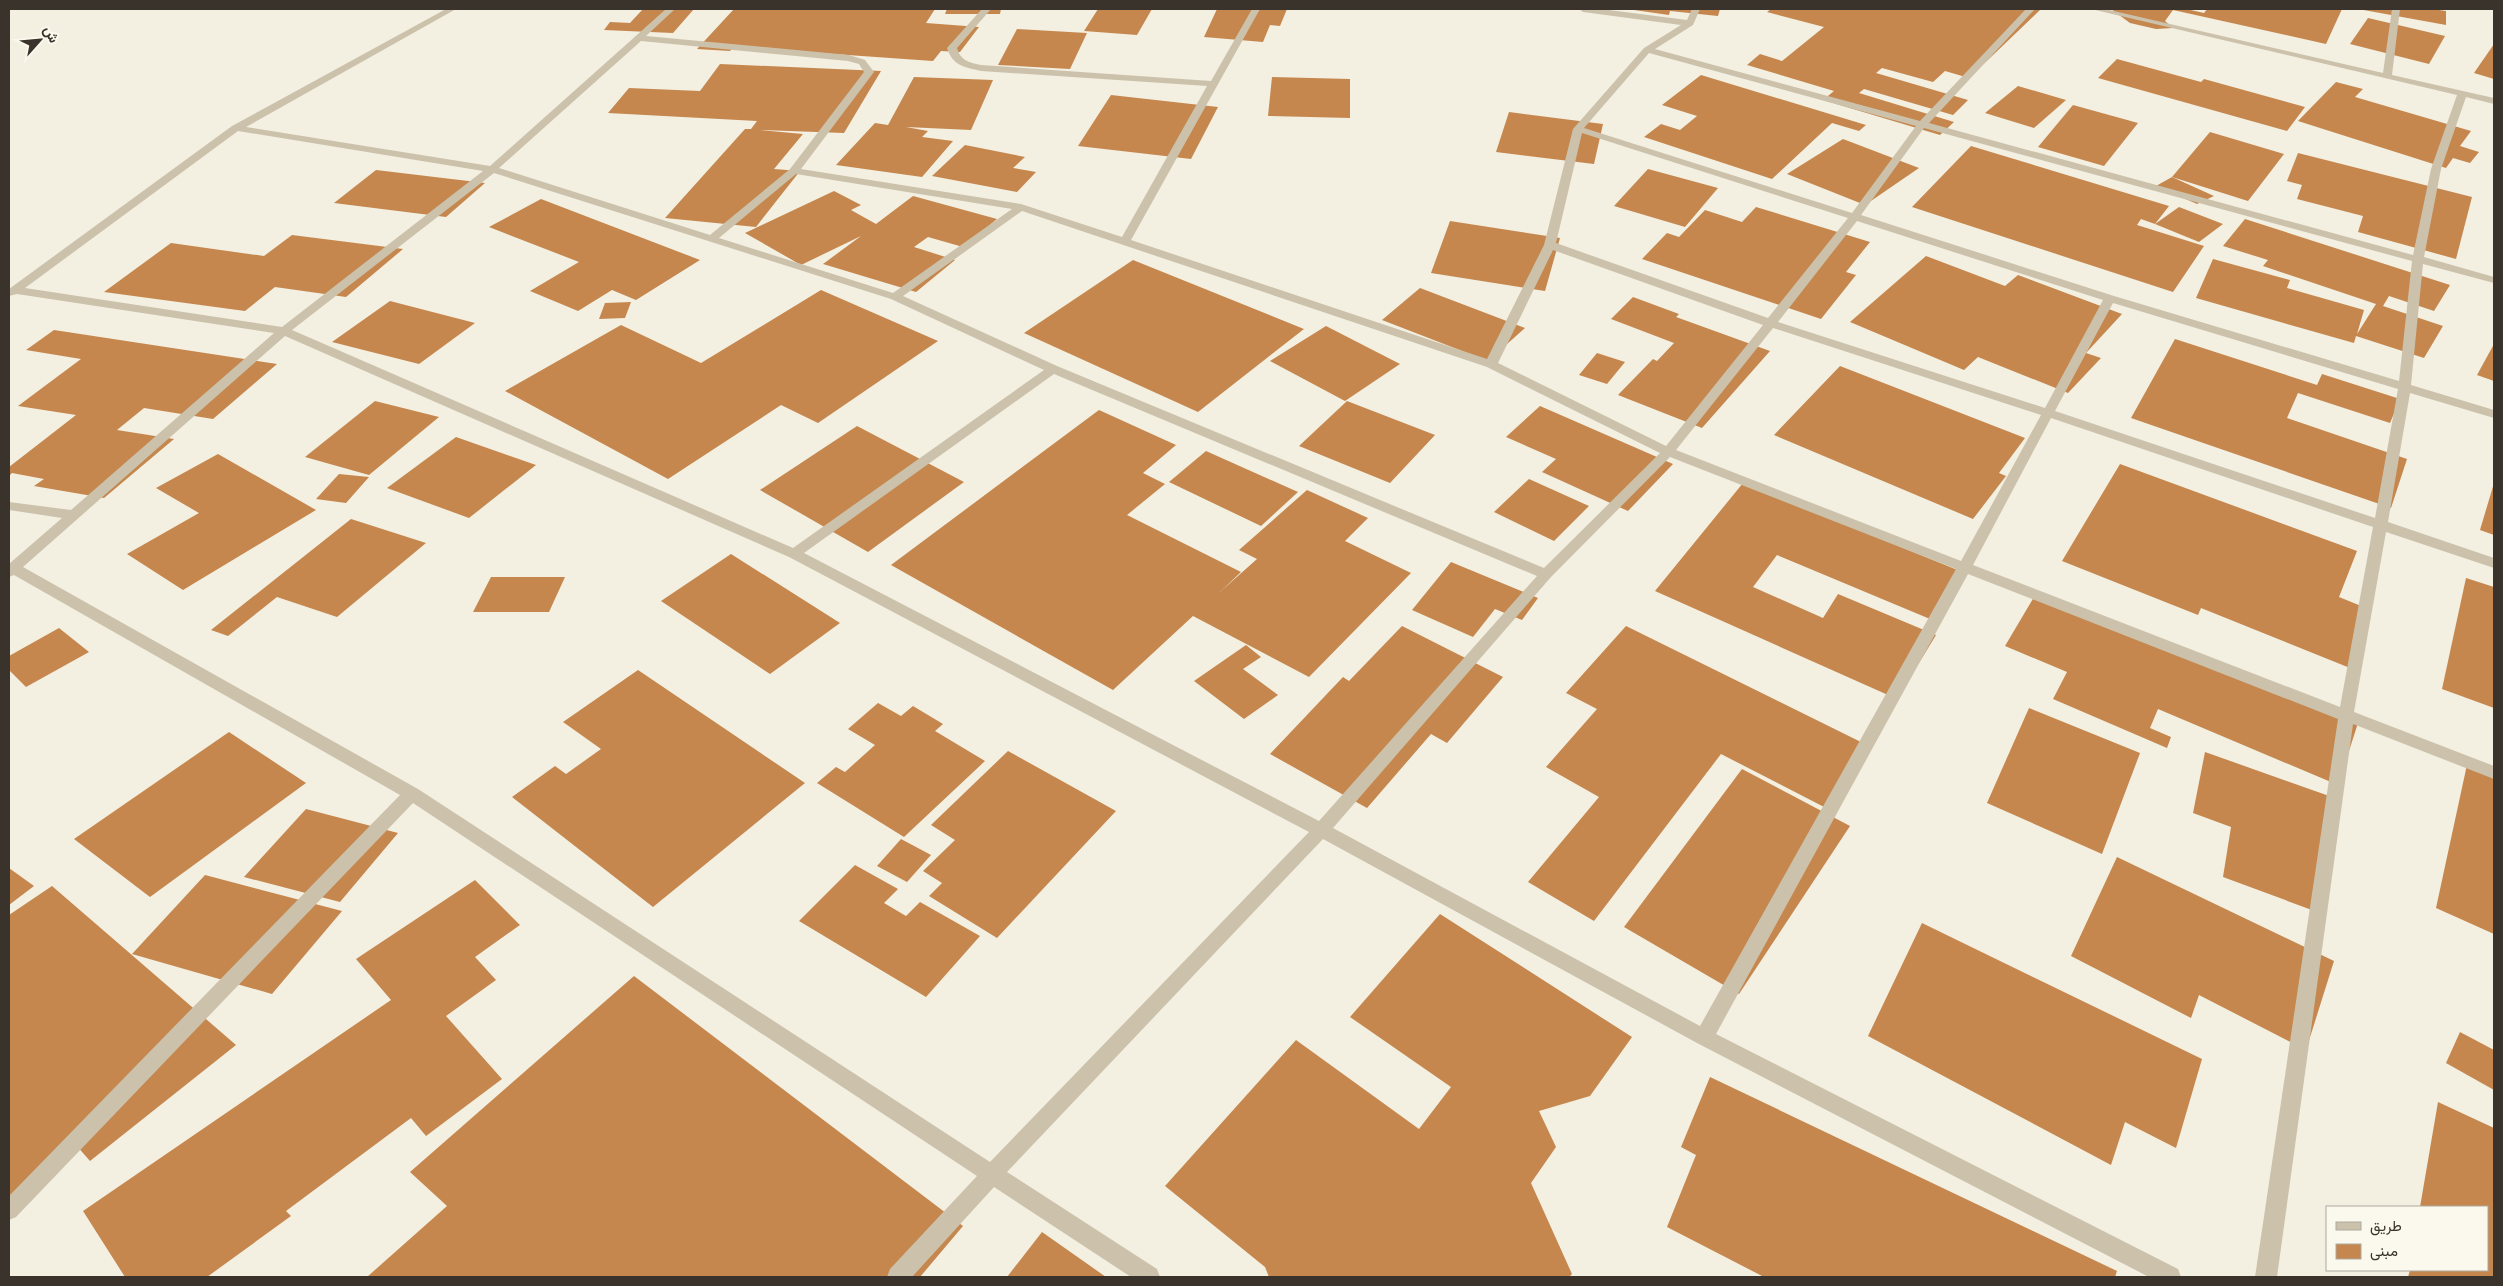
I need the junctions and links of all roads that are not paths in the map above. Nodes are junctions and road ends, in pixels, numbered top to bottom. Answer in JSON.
{"nodes":[{"id":1,"x":452,"y":9,"type":"edge"},
{"id":2,"x":671,"y":9,"type":"edge"},
{"id":3,"x":987,"y":9,"type":"edge"},
{"id":4,"x":1256,"y":9,"type":"edge"},
{"id":5,"x":1583,"y":9,"type":"edge"},
{"id":6,"x":1696,"y":9,"type":"edge"},
{"id":7,"x":2031,"y":9,"type":"edge"},
{"id":8,"x":2094,"y":9,"type":"edge"},
{"id":9,"x":2396,"y":9,"type":"edge"},
{"id":10,"x":1690,"y":22,"type":"junction"},
{"id":11,"x":639,"y":38,"type":"junction"},
{"id":12,"x":1647,"y":50,"type":"junction"},
{"id":13,"x":2387,"y":76,"type":"junction"},
{"id":14,"x":1213,"y":84,"type":"junction"},
{"id":15,"x":2462,"y":94,"type":"junction"},
{"id":16,"x":2494,"y":101,"type":"edge"},
{"id":17,"x":1921,"y":126,"type":"junction"},
{"id":18,"x":236,"y":128,"type":"junction"},
{"id":19,"x":1578,"y":129,"type":"junction"},
{"id":20,"x":492,"y":169,"type":"junction"},
{"id":21,"x":794,"y":171,"type":"junction"},
{"id":22,"x":1021,"y":207,"type":"junction"},
{"id":23,"x":1854,"y":218,"type":"junction"},
{"id":24,"x":711,"y":240,"type":"junction"},
{"id":25,"x":1126,"y":241,"type":"junction"},
{"id":26,"x":1550,"y":245,"type":"junction"},
{"id":27,"x":2418,"y":258,"type":"junction"},
{"id":28,"x":2494,"y":280,"type":"edge"},
{"id":29,"x":12,"y":292,"type":"edge"},
{"id":30,"x":895,"y":297,"type":"junction"},
{"id":31,"x":2110,"y":298,"type":"junction"},
{"id":32,"x":1770,"y":324,"type":"junction"},
{"id":33,"x":284,"y":331,"type":"junction"},
{"id":34,"x":1491,"y":364,"type":"junction"},
{"id":35,"x":1053,"y":369,"type":"junction"},
{"id":36,"x":2405,"y":386,"type":"junction"},
{"id":37,"x":2048,"y":413,"type":"junction"},
{"id":38,"x":2494,"y":414,"type":"edge"},
{"id":39,"x":1668,"y":452,"type":"junction"},
{"id":40,"x":9,"y":506,"type":"edge"},
{"id":41,"x":74,"y":515,"type":"junction"},
{"id":42,"x":2380,"y":525,"type":"junction"},
{"id":43,"x":794,"y":554,"type":"junction"},
{"id":44,"x":2494,"y":563,"type":"edge"},
{"id":45,"x":1965,"y":567,"type":"junction"},
{"id":46,"x":11,"y":570,"type":"edge"},
{"id":47,"x":1546,"y":574,"type":"junction"},
{"id":48,"x":2346,"y":716,"type":"junction"},
{"id":49,"x":2494,"y":773,"type":"edge"},
{"id":50,"x":412,"y":794,"type":"junction"},
{"id":51,"x":1320,"y":830,"type":"junction"},
{"id":52,"x":1704,"y":1037,"type":"junction"},
{"id":53,"x":991,"y":1175,"type":"junction"},
{"id":54,"x":9,"y":1210,"type":"edge"},
{"id":55,"x":898,"y":1277,"type":"edge"},
{"id":56,"x":1149,"y":1277,"type":"edge"},
{"id":57,"x":2170,"y":1277,"type":"edge"},
{"id":58,"x":2266,"y":1277,"type":"edge"}],
"edges":[{"from":1,"to":18,"type":"street"},
{"from":2,"to":11,"type":"street"},
{"from":3,"to":14,"type":"street"},
{"from":4,"to":14,"type":"street"},
{"from":5,"to":10,"type":"street"},
{"from":6,"to":10,"type":"street"},
{"from":7,"to":17,"type":"street"},
{"from":8,"to":13,"type":"street"},
{"from":9,"to":13,"type":"street"},
{"from":10,"to":12,"type":"street"},
{"from":11,"to":20,"type":"street"},
{"from":11,"to":21,"type":"street"},
{"from":12,"to":17,"type":"street"},
{"from":12,"to":19,"type":"street"},
{"from":13,"to":15,"type":"street"},
{"from":14,"to":25,"type":"street"},
{"from":15,"to":16,"type":"street"},
{"from":15,"to":27,"type":"street"},
{"from":17,"to":23,"type":"street"},
{"from":17,"to":27,"type":"street"},
{"from":18,"to":20,"type":"street"},
{"from":18,"to":29,"type":"street"},
{"from":19,"to":23,"type":"street"},
{"from":19,"to":26,"type":"street"},
{"from":20,"to":24,"type":"street"},
{"from":20,"to":33,"type":"street"},
{"from":21,"to":22,"type":"street"},
{"from":21,"to":24,"type":"street"},
{"from":22,"to":25,"type":"street"},
{"from":22,"to":30,"type":"street"},
{"from":23,"to":31,"type":"street"},
{"from":23,"to":32,"type":"street"},
{"from":24,"to":30,"type":"street"},
{"from":25,"to":34,"type":"street"},
{"from":26,"to":32,"type":"street"},
{"from":26,"to":34,"type":"street"},
{"from":27,"to":28,"type":"street"},
{"from":27,"to":36,"type":"street"},
{"from":29,"to":33,"type":"street"},
{"from":30,"to":35,"type":"street"},
{"from":31,"to":36,"type":"street"},
{"from":31,"to":37,"type":"street"},
{"from":32,"to":37,"type":"street"},
{"from":32,"to":39,"type":"street"},
{"from":33,"to":41,"type":"street"},
{"from":33,"to":43,"type":"street"},
{"from":34,"to":39,"type":"street"},
{"from":35,"to":43,"type":"street"},
{"from":35,"to":47,"type":"street"},
{"from":36,"to":38,"type":"street"},
{"from":36,"to":42,"type":"street"},
{"from":37,"to":42,"type":"street"},
{"from":37,"to":45,"type":"street"},
{"from":39,"to":45,"type":"street"},
{"from":39,"to":47,"type":"street"},
{"from":40,"to":41,"type":"street"},
{"from":41,"to":46,"type":"street"},
{"from":42,"to":44,"type":"street"},
{"from":42,"to":48,"type":"street"},
{"from":43,"to":51,"type":"street"},
{"from":45,"to":48,"type":"street"},
{"from":45,"to":52,"type":"street"},
{"from":46,"to":50,"type":"street"},
{"from":47,"to":51,"type":"street"},
{"from":48,"to":49,"type":"street"},
{"from":48,"to":58,"type":"street"},
{"from":50,"to":53,"type":"street"},
{"from":50,"to":54,"type":"street"},
{"from":51,"to":52,"type":"street"},
{"from":51,"to":53,"type":"street"},
{"from":52,"to":57,"type":"street"},
{"from":53,"to":55,"type":"street"},
{"from":53,"to":56,"type":"street"}]}
